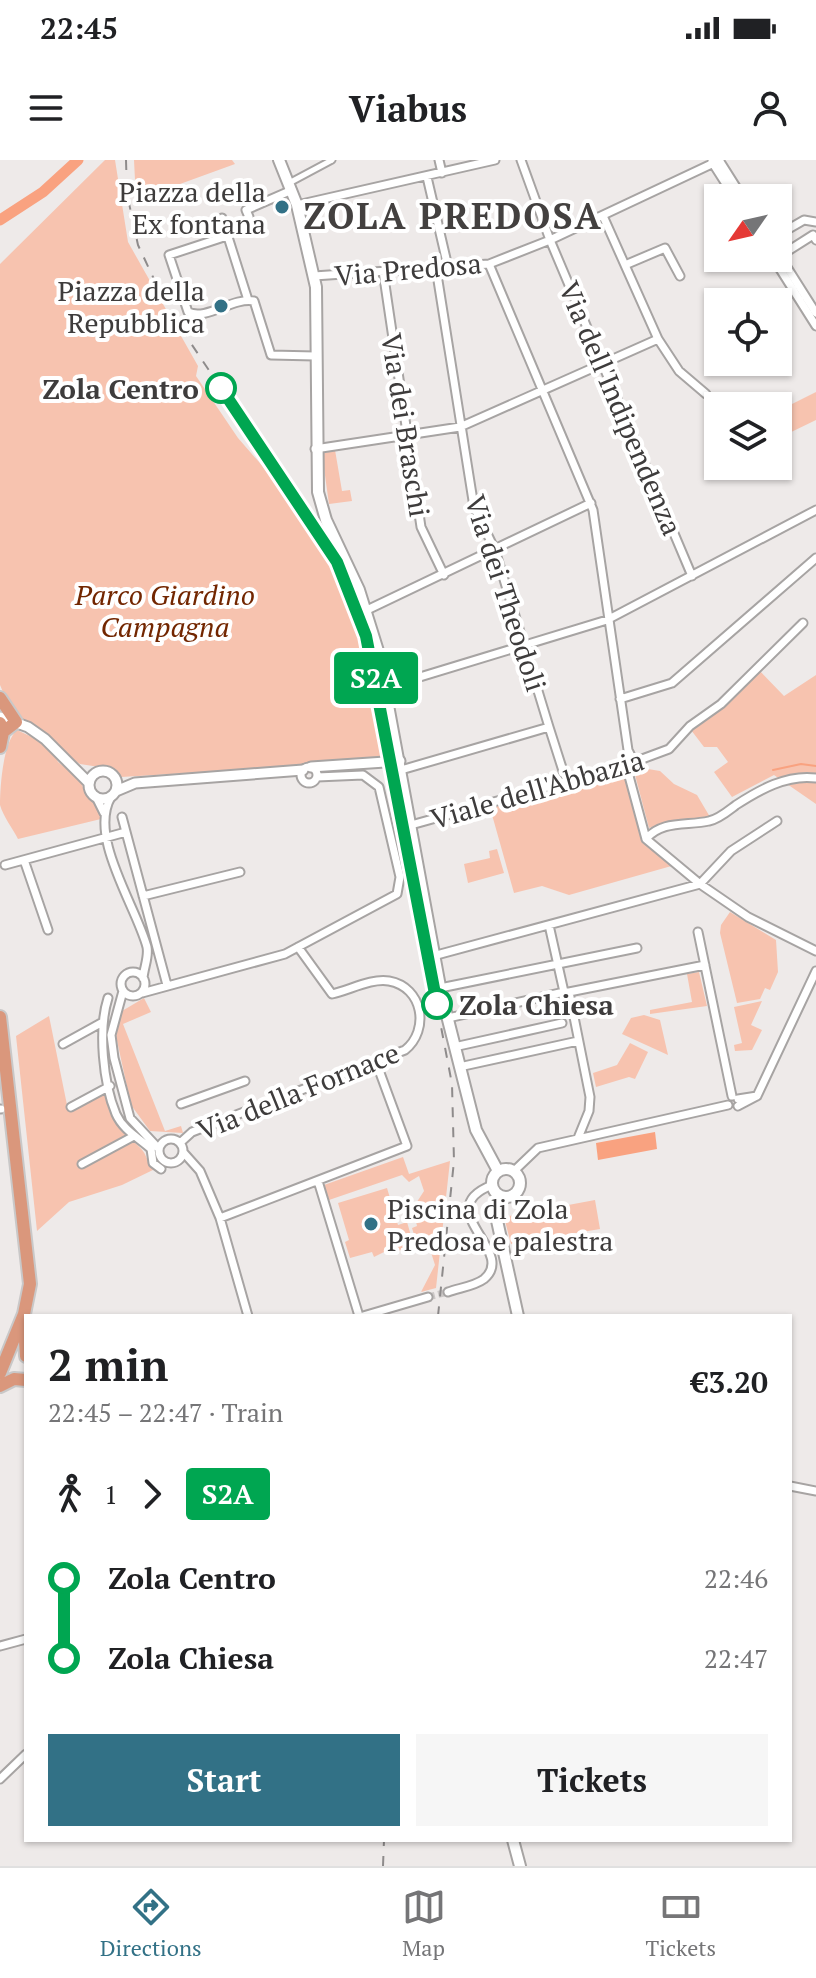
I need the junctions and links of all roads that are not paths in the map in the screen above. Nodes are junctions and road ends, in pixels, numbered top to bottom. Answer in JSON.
{"nodes":[{"id":1,"x":279,"y":160,"type":"edge"},
{"id":2,"x":332,"y":160,"type":"edge"},
{"id":3,"x":439,"y":160,"type":"edge"},
{"id":4,"x":495,"y":160,"type":"edge"},
{"id":5,"x":521,"y":160,"type":"edge"},
{"id":6,"x":716,"y":161,"type":"edge"},
{"id":7,"x":442,"y":173,"type":"junction"},
{"id":8,"x":427,"y":177,"type":"junction"},
{"id":9,"x":728,"y":184,"type":"edge"},
{"id":10,"x":733,"y":184,"type":"edge"},
{"id":11,"x":291,"y":187,"type":"junction"},
{"id":12,"x":297,"y":205,"type":"junction"},
{"id":13,"x":247,"y":214,"type":"dead end"},
{"id":14,"x":603,"y":216,"type":"junction"},
{"id":15,"x":222,"y":218,"type":"dead end"},
{"id":16,"x":816,"y":222,"type":"edge"},
{"id":17,"x":792,"y":227,"type":"edge"},
{"id":18,"x":227,"y":236,"type":"junction"},
{"id":19,"x":550,"y":240,"type":"junction"},
{"id":20,"x":816,"y":240,"type":"edge"},
{"id":21,"x":792,"y":247,"type":"edge"},
{"id":22,"x":489,"y":264,"type":"junction"},
{"id":23,"x":625,"y":265,"type":"junction"},
{"id":24,"x":448,"y":267,"type":"junction"},
{"id":25,"x":436,"y":268,"type":"junction"},
{"id":26,"x":383,"y":271,"type":"junction"},
{"id":27,"x":786,"y":272,"type":"edge"},
{"id":28,"x":314,"y":276,"type":"junction"},
{"id":29,"x":680,"y":276,"type":"dead end"},
{"id":30,"x":796,"y":289,"type":"junction"},
{"id":31,"x":248,"y":300,"type":"junction"},
{"id":32,"x":816,"y":313,"type":"edge"},
{"id":33,"x":816,"y":326,"type":"edge"},
{"id":34,"x":658,"y":339,"type":"junction"},
{"id":35,"x":315,"y":356,"type":"junction"},
{"id":36,"x":603,"y":364,"type":"junction"},
{"id":37,"x":544,"y":392,"type":"junction"},
{"id":38,"x":704,"y":392,"type":"edge"},
{"id":39,"x":460,"y":427,"type":"junction"},
{"id":40,"x":408,"y":435,"type":"junction"},
{"id":41,"x":315,"y":449,"type":"junction"},
{"id":42,"x":591,"y":503,"type":"junction"},
{"id":43,"x":816,"y":510,"type":"edge"},
{"id":44,"x":495,"y":550,"type":"junction"},
{"id":45,"x":816,"y":558,"type":"edge"},
{"id":46,"x":444,"y":575,"type":"junction"},
{"id":47,"x":692,"y":576,"type":"junction"},
{"id":48,"x":367,"y":610,"type":"junction"},
{"id":49,"x":607,"y":620,"type":"junction"},
{"id":50,"x":803,"y":623,"type":"dead end"},
{"id":51,"x":525,"y":647,"type":"junction"},
{"id":52,"x":387,"y":687,"type":"junction"},
{"id":53,"x":0,"y":698,"type":"edge"},
{"id":54,"x":620,"y":699,"type":"junction"},
{"id":55,"x":16,"y":722,"type":"junction"},
{"id":56,"x":1,"y":724,"type":"edge"},
{"id":57,"x":549,"y":727,"type":"junction"},
{"id":58,"x":0,"y":747,"type":"edge"},
{"id":59,"x":628,"y":750,"type":"junction"},
{"id":60,"x":627,"y":764,"type":"junction"},
{"id":61,"x":400,"y":766,"type":"junction"},
{"id":62,"x":74,"y":767,"type":"junction"},
{"id":63,"x":307,"y":768,"type":"junction"},
{"id":64,"x":98,"y":772,"type":"junction"},
{"id":65,"x":114,"y":776,"type":"junction"},
{"id":66,"x":317,"y":777,"type":"junction"},
{"id":67,"x":565,"y":778,"type":"junction"},
{"id":68,"x":816,"y":778,"type":"edge"},
{"id":69,"x":89,"y":783,"type":"junction"},
{"id":70,"x":135,"y":783,"type":"junction"},
{"id":71,"x":113,"y":794,"type":"junction"},
{"id":72,"x":96,"y":797,"type":"junction"},
{"id":73,"x":105,"y":815,"type":"junction"},
{"id":74,"x":122,"y":817,"type":"dead end"},
{"id":75,"x":777,"y":821,"type":"dead end"},
{"id":76,"x":411,"y":825,"type":"junction"},
{"id":77,"x":126,"y":832,"type":"junction"},
{"id":78,"x":107,"y":837,"type":"junction"},
{"id":79,"x":646,"y":839,"type":"junction"},
{"id":80,"x":24,"y":860,"type":"junction"},
{"id":81,"x":5,"y":865,"type":"dead end"},
{"id":82,"x":240,"y":872,"type":"dead end"},
{"id":83,"x":700,"y":884,"type":"junction"},
{"id":84,"x":143,"y":896,"type":"junction"},
{"id":85,"x":549,"y":925,"type":"junction"},
{"id":86,"x":48,"y":930,"type":"dead end"},
{"id":87,"x":698,"y":932,"type":"dead end"},
{"id":88,"x":298,"y":947,"type":"junction"},
{"id":89,"x":637,"y":948,"type":"dead end"},
{"id":90,"x":816,"y":951,"type":"edge"},
{"id":91,"x":433,"y":956,"type":"junction"},
{"id":92,"x":146,"y":961,"type":"junction"},
{"id":93,"x":558,"y":964,"type":"junction"},
{"id":94,"x":705,"y":965,"type":"junction"},
{"id":95,"x":816,"y":971,"type":"edge"},
{"id":96,"x":130,"y":972,"type":"junction"},
{"id":97,"x":144,"y":980,"type":"junction"},
{"id":98,"x":167,"y":985,"type":"junction"},
{"id":99,"x":156,"y":988,"type":"junction"},
{"id":100,"x":440,"y":988,"type":"junction"},
{"id":101,"x":123,"y":991,"type":"junction"},
{"id":102,"x":566,"y":992,"type":"junction"},
{"id":103,"x":142,"y":993,"type":"junction"},
{"id":104,"x":133,"y":997,"type":"junction"},
{"id":105,"x":108,"y":998,"type":"dead end"},
{"id":106,"x":116,"y":1010,"type":"junction"},
{"id":107,"x":0,"y":1017,"type":"edge"},
{"id":108,"x":448,"y":1018,"type":"junction"},
{"id":109,"x":101,"y":1023,"type":"junction"},
{"id":110,"x":562,"y":1023,"type":"dead end"},
{"id":111,"x":578,"y":1041,"type":"junction"},
{"id":112,"x":63,"y":1044,"type":"dead end"},
{"id":113,"x":454,"y":1047,"type":"junction"},
{"id":114,"x":376,"y":1062,"type":"junction"},
{"id":115,"x":459,"y":1067,"type":"junction"},
{"id":116,"x":245,"y":1081,"type":"dead end"},
{"id":117,"x":110,"y":1086,"type":"junction"},
{"id":118,"x":734,"y":1101,"type":"junction"},
{"id":119,"x":181,"y":1104,"type":"dead end"},
{"id":120,"x":71,"y":1107,"type":"dead end"},
{"id":121,"x":134,"y":1136,"type":"junction"},
{"id":122,"x":147,"y":1136,"type":"junction"},
{"id":123,"x":578,"y":1138,"type":"junction"},
{"id":124,"x":166,"y":1139,"type":"junction"},
{"id":125,"x":181,"y":1142,"type":"junction"},
{"id":126,"x":159,"y":1149,"type":"junction"},
{"id":127,"x":183,"y":1152,"type":"junction"},
{"id":128,"x":178,"y":1161,"type":"junction"},
{"id":129,"x":82,"y":1164,"type":"dead end"},
{"id":130,"x":194,"y":1164,"type":"junction"},
{"id":131,"x":161,"y":1169,"type":"dead end"},
{"id":132,"x":498,"y":1171,"type":"junction"},
{"id":133,"x":514,"y":1171,"type":"junction"},
{"id":134,"x":318,"y":1181,"type":"junction"},
{"id":135,"x":492,"y":1185,"type":"junction"},
{"id":136,"x":503,"y":1197,"type":"junction"},
{"id":137,"x":220,"y":1218,"type":"junction"},
{"id":138,"x":448,"y":1292,"type":"tunnel mouth"},
{"id":139,"x":428,"y":1297,"type":"tunnel mouth"},
{"id":140,"x":24,"y":1314,"type":"joint"},
{"id":141,"x":247,"y":1314,"type":"edge"},
{"id":142,"x":360,"y":1314,"type":"edge"},
{"id":143,"x":368,"y":1314,"type":"edge"},
{"id":144,"x":518,"y":1314,"type":"edge"},
{"id":145,"x":0,"y":1373,"type":"edge"},
{"id":146,"x":24,"y":1380,"type":"edge"},
{"id":147,"x":0,"y":1386,"type":"edge"},
{"id":148,"x":792,"y":1486,"type":"edge"},
{"id":149,"x":816,"y":1491,"type":"edge"},
{"id":150,"x":24,"y":1640,"type":"edge"},
{"id":151,"x":0,"y":1646,"type":"edge"},
{"id":152,"x":24,"y":1756,"type":"edge"},
{"id":153,"x":0,"y":1779,"type":"edge"},
{"id":154,"x":514,"y":1842,"type":"edge"},
{"id":155,"x":520,"y":1866,"type":"edge"}],
"edges":[{"from":1,"to":11,"type":"main road"},
{"from":2,"to":11,"type":"street"},
{"from":3,"to":7,"type":"street"},
{"from":4,"to":7,"type":"street"},
{"from":5,"to":19,"type":"street","name":"Via dell'Indipendenza"},
{"from":6,"to":9,"type":"street"},
{"from":6,"to":10,"type":"street"},
{"from":6,"to":14,"type":"street","name":"Via Predosa"},
{"from":7,"to":8,"type":"street"},
{"from":8,"to":12,"type":"street"},
{"from":8,"to":24,"type":"street"},
{"from":11,"to":12,"type":"main road"},
{"from":11,"to":13,"type":"street"},
{"from":12,"to":28,"type":"main road"},
{"from":14,"to":19,"type":"street","name":"Via Predosa"},
{"from":14,"to":23,"type":"street"},
{"from":15,"to":18,"type":"street"},
{"from":16,"to":17,"type":"street"},
{"from":18,"to":31,"type":"street"},
{"from":18,"to":31,"type":"street"},
{"from":19,"to":22,"type":"street","name":"Via Predosa"},
{"from":19,"to":36,"type":"street","name":"Via dell'Indipendenza"},
{"from":20,"to":21,"type":"street"},
{"from":22,"to":24,"type":"street","name":"Via Predosa"},
{"from":22,"to":37,"type":"street"},
{"from":23,"to":29,"type":"street"},
{"from":23,"to":34,"type":"street"},
{"from":24,"to":25,"type":"street","name":"Via Predosa"},
{"from":25,"to":26,"type":"street","name":"Via Predosa"},
{"from":25,"to":39,"type":"street","name":"Via dei Theodoli"},
{"from":26,"to":28,"type":"street","name":"Via Predosa"},
{"from":26,"to":40,"type":"street","name":"Via dei Braschi"},
{"from":27,"to":30,"type":"street"},
{"from":28,"to":35,"type":"main road"},
{"from":30,"to":32,"type":"street"},
{"from":30,"to":33,"type":"street"},
{"from":31,"to":35,"type":"street"},
{"from":34,"to":36,"type":"street"},
{"from":34,"to":38,"type":"street"},
{"from":35,"to":41,"type":"main road"},
{"from":36,"to":37,"type":"street"},
{"from":36,"to":47,"type":"street","name":"Via dell'Indipendenza"},
{"from":37,"to":39,"type":"street"},
{"from":37,"to":42,"type":"street"},
{"from":39,"to":40,"type":"street"},
{"from":39,"to":44,"type":"street","name":"Via dei Theodoli"},
{"from":40,"to":41,"type":"street"},
{"from":40,"to":46,"type":"street","name":"Via dei Braschi"},
{"from":41,"to":48,"type":"main road"},
{"from":42,"to":44,"type":"street"},
{"from":42,"to":49,"type":"street"},
{"from":43,"to":47,"type":"street"},
{"from":44,"to":46,"type":"street"},
{"from":44,"to":51,"type":"street","name":"Via dei Theodoli"},
{"from":45,"to":54,"type":"street"},
{"from":46,"to":48,"type":"street"},
{"from":47,"to":49,"type":"street"},
{"from":48,"to":52,"type":"main road"},
{"from":49,"to":51,"type":"street"},
{"from":49,"to":54,"type":"street"},
{"from":50,"to":60,"type":"street","name":"Viale dell'Abbazia"},
{"from":51,"to":52,"type":"street"},
{"from":51,"to":57,"type":"street","name":"Via dei Theodoli"},
{"from":52,"to":61,"type":"main road"},
{"from":53,"to":55,"type":"highway"},
{"from":54,"to":59,"type":"street"},
{"from":55,"to":56,"type":"highway"},
{"from":55,"to":62,"type":"street"},
{"from":56,"to":58,"type":"highway"},
{"from":57,"to":61,"type":"street"},
{"from":57,"to":67,"type":"street","name":"Via dei Theodoli"},
{"from":59,"to":60,"type":"street"},
{"from":59,"to":60,"type":"street"},
{"from":60,"to":67,"type":"street","name":"Viale dell'Abbazia"},
{"from":60,"to":79,"type":"street"},
{"from":61,"to":63,"type":"street"},
{"from":61,"to":76,"type":"main road"},
{"from":62,"to":64,"type":"street"},
{"from":62,"to":69,"type":"street"},
{"from":63,"to":66,"type":"street"},
{"from":63,"to":66,"type":"street"},
{"from":63,"to":70,"type":"street"},
{"from":64,"to":65,"type":"street"},
{"from":64,"to":69,"type":"street"},
{"from":65,"to":70,"type":"street"},
{"from":65,"to":71,"type":"street"},
{"from":66,"to":88,"type":"street"},
{"from":67,"to":76,"type":"street","name":"Viale dell'Abbazia"},
{"from":68,"to":79,"type":"street"},
{"from":69,"to":72,"type":"street"},
{"from":70,"to":71,"type":"street"},
{"from":71,"to":72,"type":"street"},
{"from":71,"to":73,"type":"street"},
{"from":72,"to":73,"type":"street"},
{"from":73,"to":78,"type":"street"},
{"from":74,"to":77,"type":"street"},
{"from":75,"to":83,"type":"street"},
{"from":76,"to":91,"type":"main road"},
{"from":77,"to":78,"type":"street"},
{"from":77,"to":84,"type":"street"},
{"from":78,"to":80,"type":"street"},
{"from":78,"to":92,"type":"street"},
{"from":79,"to":83,"type":"street"},
{"from":80,"to":81,"type":"street"},
{"from":80,"to":86,"type":"street"},
{"from":82,"to":84,"type":"street"},
{"from":83,"to":85,"type":"street"},
{"from":83,"to":90,"type":"street"},
{"from":84,"to":98,"type":"street"},
{"from":85,"to":91,"type":"street"},
{"from":85,"to":93,"type":"street"},
{"from":87,"to":94,"type":"street"},
{"from":88,"to":98,"type":"street"},
{"from":88,"to":114,"type":"street","name":"Via della Fornace"},
{"from":89,"to":93,"type":"street"},
{"from":91,"to":100,"type":"main road"},
{"from":92,"to":96,"type":"street"},
{"from":92,"to":97,"type":"street"},
{"from":93,"to":100,"type":"street"},
{"from":93,"to":102,"type":"street"},
{"from":94,"to":102,"type":"street"},
{"from":94,"to":118,"type":"street"},
{"from":95,"to":118,"type":"street"},
{"from":96,"to":97,"type":"street"},
{"from":96,"to":101,"type":"street"},
{"from":97,"to":99,"type":"street"},
{"from":97,"to":103,"type":"street"},
{"from":98,"to":99,"type":"street"},
{"from":99,"to":103,"type":"street"},
{"from":100,"to":108,"type":"main road"},
{"from":101,"to":104,"type":"street"},
{"from":101,"to":106,"type":"street"},
{"from":102,"to":108,"type":"street"},
{"from":102,"to":111,"type":"street"},
{"from":103,"to":104,"type":"street"},
{"from":104,"to":106,"type":"street"},
{"from":105,"to":109,"type":"street"},
{"from":106,"to":122,"type":"street"},
{"from":107,"to":140,"type":"highway"},
{"from":108,"to":113,"type":"main road"},
{"from":109,"to":112,"type":"street"},
{"from":109,"to":117,"type":"street"},
{"from":110,"to":113,"type":"street"},
{"from":111,"to":115,"type":"street"},
{"from":111,"to":123,"type":"street"},
{"from":113,"to":115,"type":"main road"},
{"from":114,"to":125,"type":"street","name":"Via della Fornace"},
{"from":114,"to":134,"type":"street"},
{"from":115,"to":132,"type":"main road"},
{"from":116,"to":119,"type":"street"},
{"from":117,"to":120,"type":"street"},
{"from":117,"to":121,"type":"street"},
{"from":118,"to":123,"type":"street"},
{"from":121,"to":129,"type":"street"},
{"from":121,"to":131,"type":"street"},
{"from":122,"to":124,"type":"street"},
{"from":122,"to":126,"type":"street"},
{"from":123,"to":133,"type":"street"},
{"from":124,"to":125,"type":"street"},
{"from":124,"to":126,"type":"street"},
{"from":125,"to":127,"type":"street"},
{"from":126,"to":128,"type":"street"},
{"from":127,"to":128,"type":"street"},
{"from":127,"to":130,"type":"street"},
{"from":128,"to":130,"type":"street"},
{"from":130,"to":137,"type":"street"},
{"from":132,"to":133,"type":"main road"},
{"from":132,"to":135,"type":"main road"},
{"from":133,"to":136,"type":"main road"},
{"from":134,"to":137,"type":"street"},
{"from":134,"to":142,"type":"street"},
{"from":135,"to":136,"type":"main road"},
{"from":135,"to":138,"type":"street"},
{"from":136,"to":144,"type":"main road"},
{"from":137,"to":141,"type":"street"},
{"from":139,"to":143,"type":"street"},
{"from":140,"to":145,"type":"highway"},
{"from":146,"to":147,"type":"highway"},
{"from":148,"to":149,"type":"street"},
{"from":150,"to":151,"type":"street"},
{"from":152,"to":153,"type":"street"},
{"from":154,"to":155,"type":"main road"}]}
